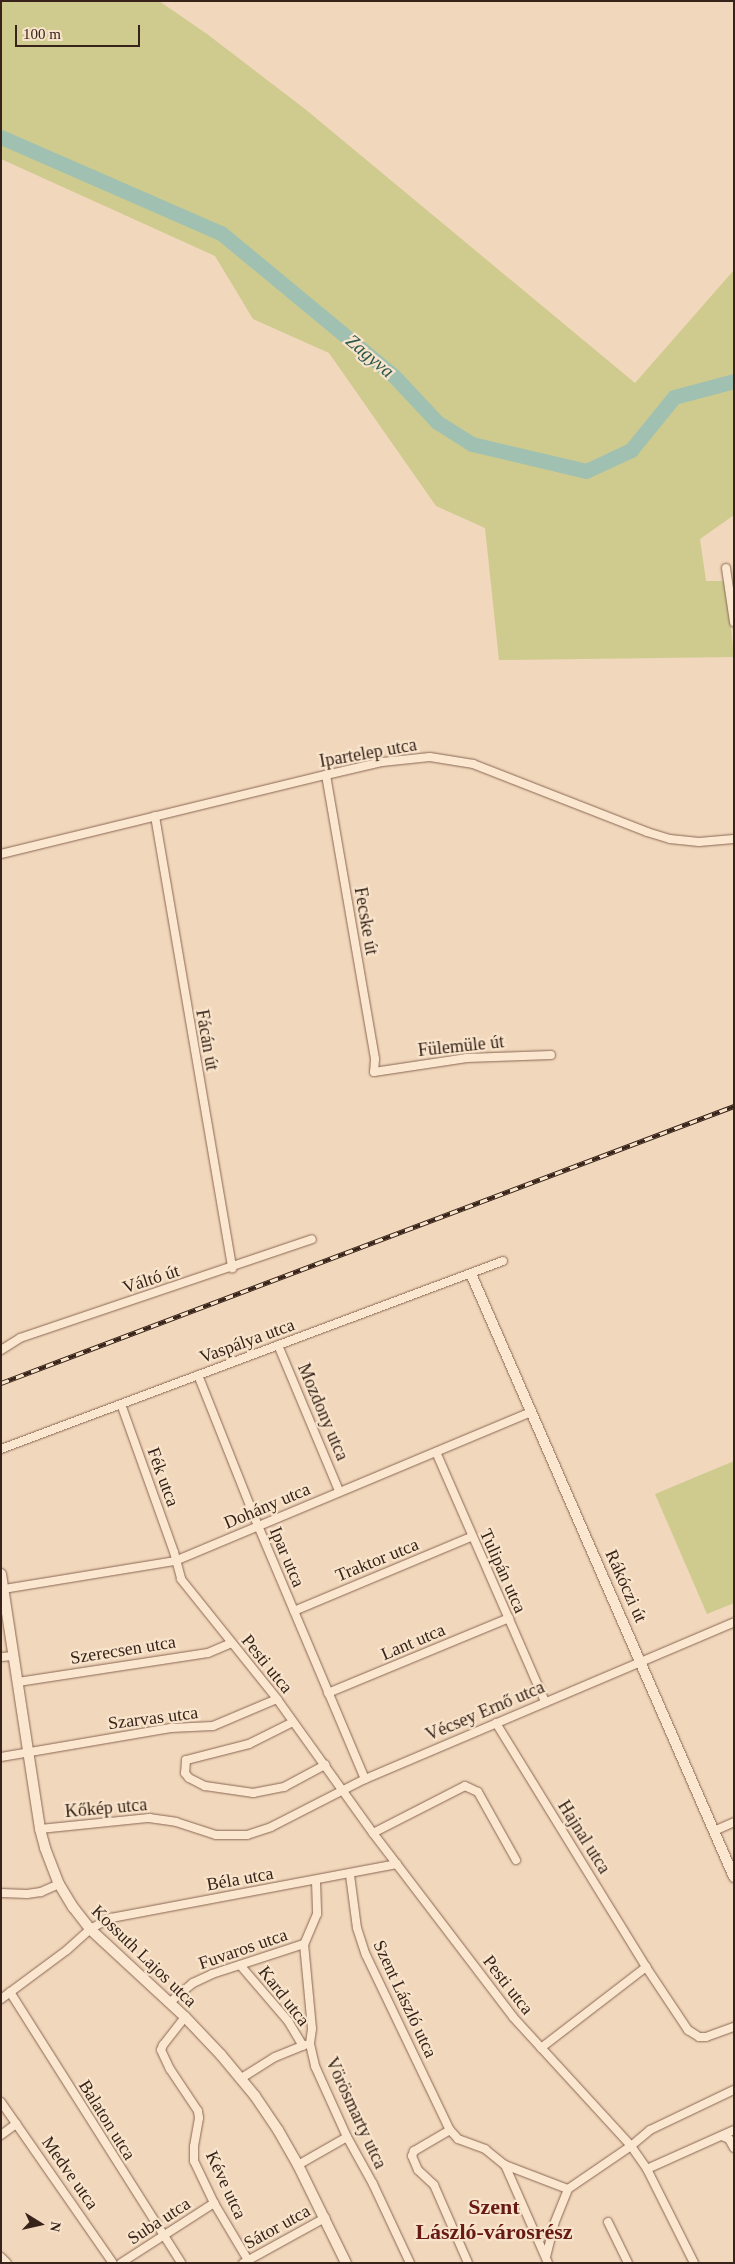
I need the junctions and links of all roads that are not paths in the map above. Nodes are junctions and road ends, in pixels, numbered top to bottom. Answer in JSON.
{"nodes":[{"id":1,"x":726,"y":568,"type":"dead end"},
{"id":2,"x":734,"y":622,"type":"edge"},
{"id":3,"x":326,"y":774,"type":"junction"},
{"id":4,"x":155,"y":816,"type":"junction"},
{"id":5,"x":734,"y":839,"type":"edge"},
{"id":6,"x":1,"y":854,"type":"edge"},
{"id":7,"x":551,"y":1055,"type":"dead end"},
{"id":8,"x":374,"y":1072,"type":"joint"},
{"id":9,"x":312,"y":1239,"type":"dead end"},
{"id":10,"x":503,"y":1261,"type":"dead end"},
{"id":11,"x":232,"y":1268,"type":"junction"},
{"id":12,"x":471,"y":1274,"type":"junction"},
{"id":13,"x":278,"y":1345,"type":"junction"},
{"id":14,"x":1,"y":1350,"type":"edge"},
{"id":15,"x":198,"y":1376,"type":"junction"},
{"id":16,"x":121,"y":1404,"type":"junction"},
{"id":17,"x":531,"y":1412,"type":"junction"},
{"id":18,"x":1,"y":1449,"type":"edge"},
{"id":19,"x":436,"y":1452,"type":"junction"},
{"id":20,"x":339,"y":1491,"type":"junction"},
{"id":21,"x":258,"y":1527,"type":"junction"},
{"id":22,"x":471,"y":1537,"type":"junction"},
{"id":23,"x":174,"y":1561,"type":"junction"},
{"id":24,"x":1,"y":1574,"type":"edge"},
{"id":25,"x":4,"y":1589,"type":"junction"},
{"id":26,"x":294,"y":1610,"type":"junction"},
{"id":27,"x":509,"y":1618,"type":"junction"},
{"id":28,"x":734,"y":1622,"type":"edge"},
{"id":29,"x":231,"y":1643,"type":"junction"},
{"id":30,"x":14,"y":1656,"type":"junction"},
{"id":31,"x":1,"y":1657,"type":"edge"},
{"id":32,"x":641,"y":1661,"type":"junction"},
{"id":33,"x":18,"y":1682,"type":"junction"},
{"id":34,"x":328,"y":1693,"type":"junction"},
{"id":35,"x":277,"y":1699,"type":"junction"},
{"id":36,"x":545,"y":1702,"type":"junction"},
{"id":37,"x":294,"y":1722,"type":"junction"},
{"id":38,"x":496,"y":1723,"type":"junction"},
{"id":39,"x":30,"y":1754,"type":"junction"},
{"id":40,"x":1,"y":1758,"type":"edge"},
{"id":41,"x":325,"y":1765,"type":"junction"},
{"id":42,"x":365,"y":1779,"type":"junction"},
{"id":43,"x":343,"y":1790,"type":"junction"},
{"id":44,"x":734,"y":1822,"type":"edge"},
{"id":45,"x":40,"y":1829,"type":"junction"},
{"id":46,"x":714,"y":1831,"type":"junction"},
{"id":47,"x":373,"y":1833,"type":"junction"},
{"id":48,"x":516,"y":1860,"type":"dead end"},
{"id":49,"x":397,"y":1864,"type":"junction"},
{"id":50,"x":350,"y":1874,"type":"junction"},
{"id":51,"x":734,"y":1877,"type":"edge"},
{"id":52,"x":316,"y":1881,"type":"junction"},
{"id":53,"x":59,"y":1884,"type":"junction"},
{"id":54,"x":1,"y":1893,"type":"edge"},
{"id":55,"x":90,"y":1929,"type":"junction"},
{"id":56,"x":304,"y":1944,"type":"junction"},
{"id":57,"x":240,"y":1965,"type":"junction"},
{"id":58,"x":646,"y":1967,"type":"junction"},
{"id":59,"x":10,"y":1992,"type":"junction"},
{"id":60,"x":1,"y":1998,"type":"edge"},
{"id":61,"x":169,"y":2003,"type":"junction"},
{"id":62,"x":185,"y":2017,"type":"junction"},
{"id":63,"x":734,"y":2027,"type":"edge"},
{"id":64,"x":306,"y":2045,"type":"junction"},
{"id":65,"x":541,"y":2048,"type":"junction"},
{"id":66,"x":240,"y":2079,"type":"junction"},
{"id":67,"x":734,"y":2090,"type":"edge"},
{"id":68,"x":1,"y":2102,"type":"edge"},
{"id":69,"x":16,"y":2124,"type":"junction"},
{"id":70,"x":450,"y":2130,"type":"junction"},
{"id":71,"x":734,"y":2130,"type":"edge"},
{"id":72,"x":1,"y":2135,"type":"edge"},
{"id":73,"x":722,"y":2136,"type":"junction"},
{"id":74,"x":347,"y":2137,"type":"junction"},
{"id":75,"x":631,"y":2146,"type":"junction"},
{"id":76,"x":734,"y":2148,"type":"edge"},
{"id":77,"x":298,"y":2165,"type":"junction"},
{"id":78,"x":504,"y":2165,"type":"junction"},
{"id":79,"x":647,"y":2169,"type":"junction"},
{"id":80,"x":568,"y":2189,"type":"junction"},
{"id":81,"x":214,"y":2203,"type":"junction"},
{"id":82,"x":325,"y":2218,"type":"junction"},
{"id":83,"x":608,"y":2222,"type":"dead end"},
{"id":84,"x":163,"y":2238,"type":"junction"},
{"id":85,"x":1,"y":2257,"type":"edge"},
{"id":86,"x":246,"y":2261,"type":"edge"},
{"id":87,"x":546,"y":2261,"type":"edge"},
{"id":88,"x":7,"y":2263,"type":"edge"},
{"id":89,"x":113,"y":2263,"type":"edge"},
{"id":90,"x":121,"y":2263,"type":"edge"},
{"id":91,"x":181,"y":2263,"type":"edge"},
{"id":92,"x":346,"y":2263,"type":"edge"},
{"id":93,"x":410,"y":2263,"type":"edge"},
{"id":94,"x":468,"y":2263,"type":"edge"},
{"id":95,"x":628,"y":2263,"type":"edge"},
{"id":96,"x":694,"y":2263,"type":"edge"}],
"edges":[{"from":1,"to":2,"type":"street"},
{"from":3,"to":4,"type":"street","name":"Ipartelep utca"},
{"from":3,"to":5,"type":"street","name":"Ipartelep utca"},
{"from":3,"to":8,"type":"street","name":"Fecske út"},
{"from":4,"to":6,"type":"street","name":"Ipartelep utca"},
{"from":4,"to":11,"type":"street","name":"Fácán út"},
{"from":7,"to":8,"type":"street","name":"Fülemüle út"},
{"from":9,"to":11,"type":"street","name":"Váltó út"},
{"from":10,"to":12,"type":"street","name":"Vaspálya utca"},
{"from":11,"to":14,"type":"street","name":"Váltó út"},
{"from":12,"to":13,"type":"street","name":"Vaspálya utca"},
{"from":12,"to":17,"type":"street","name":"Rákóczi út"},
{"from":13,"to":15,"type":"street","name":"Vaspálya utca"},
{"from":13,"to":20,"type":"street","name":"Mozdony utca"},
{"from":15,"to":16,"type":"street","name":"Vaspálya utca"},
{"from":15,"to":21,"type":"street","name":"Ipar utca"},
{"from":16,"to":18,"type":"street","name":"Vaspálya utca"},
{"from":16,"to":23,"type":"street","name":"Fék utca"},
{"from":17,"to":19,"type":"street","name":"Dohány utca"},
{"from":17,"to":32,"type":"street","name":"Rákóczi út"},
{"from":19,"to":20,"type":"street","name":"Dohány utca"},
{"from":19,"to":22,"type":"street","name":"Tulipán utca"},
{"from":20,"to":21,"type":"street","name":"Dohány utca"},
{"from":21,"to":23,"type":"street","name":"Dohány utca"},
{"from":21,"to":26,"type":"street","name":"Ipar utca"},
{"from":22,"to":26,"type":"street","name":"Traktor utca"},
{"from":22,"to":27,"type":"street","name":"Tulipán utca"},
{"from":23,"to":25,"type":"street","name":"Dohány utca"},
{"from":23,"to":29,"type":"street","name":"Pesti utca"},
{"from":24,"to":25,"type":"street","name":"Kossuth Lajos utca"},
{"from":25,"to":30,"type":"street","name":"Kossuth Lajos utca"},
{"from":26,"to":34,"type":"street","name":"Ipar utca"},
{"from":27,"to":34,"type":"street","name":"Lant utca"},
{"from":27,"to":36,"type":"street","name":"Tulipán utca"},
{"from":28,"to":32,"type":"street","name":"Vécsey Ernő utca"},
{"from":29,"to":33,"type":"street","name":"Szerecsen utca"},
{"from":29,"to":35,"type":"street","name":"Pesti utca"},
{"from":30,"to":31,"type":"street"},
{"from":30,"to":33,"type":"street","name":"Kossuth Lajos utca"},
{"from":32,"to":36,"type":"street","name":"Vécsey Ernő utca"},
{"from":32,"to":46,"type":"street","name":"Rákóczi út"},
{"from":33,"to":39,"type":"street","name":"Kossuth Lajos utca"},
{"from":34,"to":42,"type":"street","name":"Ipar utca"},
{"from":35,"to":37,"type":"street","name":"Pesti utca"},
{"from":35,"to":39,"type":"street","name":"Szarvas utca"},
{"from":36,"to":38,"type":"street","name":"Vécsey Ernő utca"},
{"from":37,"to":41,"type":"street","name":"Pesti utca"},
{"from":37,"to":41,"type":"street"},
{"from":38,"to":42,"type":"street","name":"Vécsey Ernő utca"},
{"from":38,"to":58,"type":"street","name":"Hajnal utca"},
{"from":39,"to":40,"type":"street","name":"Szarvas utca"},
{"from":39,"to":45,"type":"street","name":"Kossuth Lajos utca"},
{"from":41,"to":43,"type":"street","name":"Pesti utca"},
{"from":42,"to":43,"type":"street","name":"Vécsey Ernő utca"},
{"from":43,"to":45,"type":"street","name":"Kőkép utca"},
{"from":43,"to":47,"type":"street","name":"Pesti utca"},
{"from":44,"to":46,"type":"street"},
{"from":45,"to":53,"type":"street","name":"Kossuth Lajos utca"},
{"from":46,"to":51,"type":"street","name":"Rákóczi út"},
{"from":47,"to":48,"type":"street"},
{"from":47,"to":49,"type":"street","name":"Pesti utca"},
{"from":49,"to":50,"type":"street","name":"Béla utca"},
{"from":49,"to":65,"type":"street","name":"Pesti utca"},
{"from":50,"to":52,"type":"street","name":"Béla utca"},
{"from":50,"to":70,"type":"street","name":"Szent László utca"},
{"from":52,"to":55,"type":"street","name":"Béla utca"},
{"from":52,"to":56,"type":"street","name":"Vörösmarty utca"},
{"from":53,"to":54,"type":"street"},
{"from":53,"to":55,"type":"street","name":"Kossuth Lajos utca"},
{"from":55,"to":59,"type":"street","name":"Béla utca"},
{"from":55,"to":61,"type":"street","name":"Kossuth Lajos utca"},
{"from":56,"to":57,"type":"street","name":"Fuvaros utca"},
{"from":56,"to":64,"type":"street","name":"Vörösmarty utca"},
{"from":57,"to":61,"type":"street","name":"Fuvaros utca"},
{"from":57,"to":64,"type":"street","name":"Kard utca"},
{"from":58,"to":63,"type":"street","name":"Hajnal utca"},
{"from":58,"to":65,"type":"street"},
{"from":59,"to":60,"type":"street","name":"Béla utca"},
{"from":59,"to":84,"type":"street","name":"Balaton utca"},
{"from":61,"to":62,"type":"street","name":"Kossuth Lajos utca"},
{"from":62,"to":66,"type":"street","name":"Kossuth Lajos utca"},
{"from":62,"to":81,"type":"street","name":"Kéve utca"},
{"from":64,"to":66,"type":"street"},
{"from":64,"to":74,"type":"street","name":"Vörösmarty utca"},
{"from":65,"to":75,"type":"street","name":"Pesti utca"},
{"from":66,"to":77,"type":"street","name":"Kossuth Lajos utca"},
{"from":67,"to":75,"type":"street"},
{"from":68,"to":69,"type":"street","name":"Medve utca"},
{"from":69,"to":72,"type":"street"},
{"from":69,"to":89,"type":"street","name":"Medve utca"},
{"from":70,"to":78,"type":"street"},
{"from":70,"to":94,"type":"street"},
{"from":71,"to":73,"type":"street"},
{"from":73,"to":76,"type":"street"},
{"from":73,"to":79,"type":"street"},
{"from":74,"to":77,"type":"street"},
{"from":74,"to":93,"type":"street","name":"Vörösmarty utca"},
{"from":75,"to":79,"type":"street","name":"Pesti utca"},
{"from":75,"to":80,"type":"street"},
{"from":77,"to":82,"type":"street","name":"Kossuth Lajos utca"},
{"from":78,"to":80,"type":"street"},
{"from":78,"to":87,"type":"street"},
{"from":79,"to":96,"type":"street","name":"Pesti utca"},
{"from":80,"to":87,"type":"street"},
{"from":81,"to":84,"type":"street","name":"Suba utca"},
{"from":81,"to":86,"type":"street","name":"Kéve utca"},
{"from":82,"to":86,"type":"street","name":"Sátor utca"},
{"from":82,"to":92,"type":"street","name":"Kossuth Lajos utca"},
{"from":83,"to":95,"type":"street"},
{"from":84,"to":90,"type":"street","name":"Suba utca"},
{"from":84,"to":91,"type":"street","name":"Balaton utca"},
{"from":85,"to":88,"type":"street"}]}
